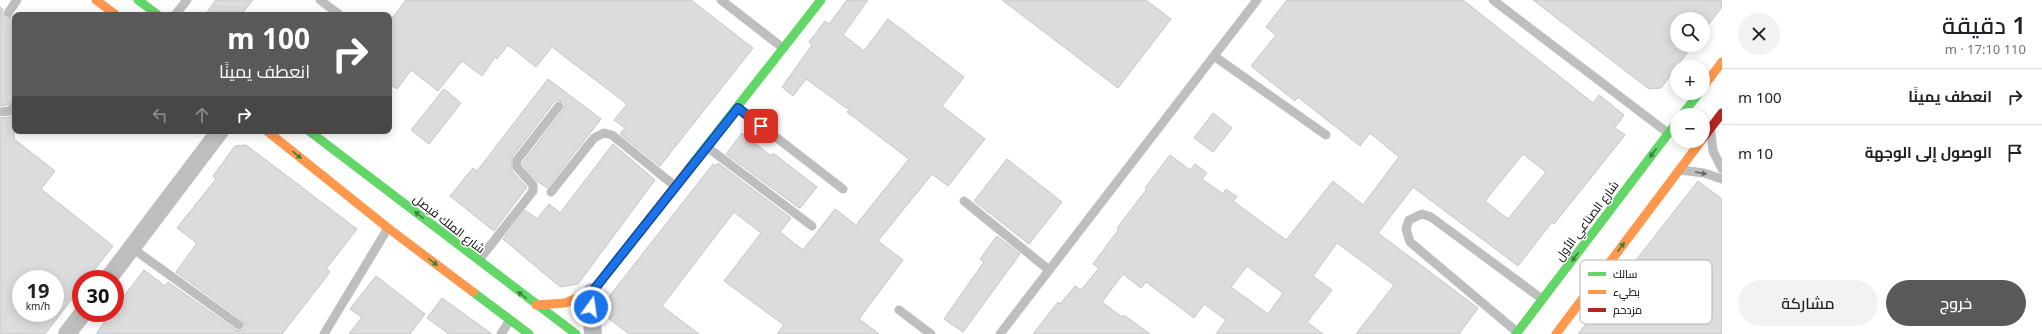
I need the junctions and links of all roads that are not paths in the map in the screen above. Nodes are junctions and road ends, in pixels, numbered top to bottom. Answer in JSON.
{"nodes":[{"id":1,"x":17,"y":0,"type":"edge"},
{"id":2,"x":96,"y":0,"type":"edge"},
{"id":3,"x":138,"y":0,"type":"edge"},
{"id":4,"x":187,"y":0,"type":"edge"},
{"id":5,"x":320,"y":0,"type":"edge"},
{"id":6,"x":721,"y":0,"type":"edge"},
{"id":7,"x":821,"y":0,"type":"edge"},
{"id":8,"x":1255,"y":0,"type":"edge"},
{"id":9,"x":1492,"y":0,"type":"edge"},
{"id":10,"x":1503,"y":3,"type":"edge"},
{"id":11,"x":112,"y":12,"type":"edge"},
{"id":12,"x":154,"y":12,"type":"edge"},
{"id":13,"x":177,"y":12,"type":"edge"},
{"id":14,"x":336,"y":12,"type":"edge"},
{"id":15,"x":11,"y":13,"type":"edge"},
{"id":16,"x":785,"y":49,"type":"junction"},
{"id":17,"x":1214,"y":56,"type":"junction"},
{"id":18,"x":1722,"y":62,"type":"edge"},
{"id":19,"x":1710,"y":78,"type":"edge"},
{"id":20,"x":1694,"y":100,"type":"edge"},
{"id":21,"x":559,"y":106,"type":"dead end"},
{"id":22,"x":12,"y":108,"type":"edge"},
{"id":23,"x":738,"y":108,"type":"junction"},
{"id":24,"x":1687,"y":108,"type":"edge"},
{"id":25,"x":0,"y":112,"type":"edge"},
{"id":26,"x":1722,"y":113,"type":"edge"},
{"id":27,"x":1711,"y":128,"type":"joint"},
{"id":28,"x":1670,"y":131,"type":"edge"},
{"id":29,"x":218,"y":134,"type":"edge"},
{"id":30,"x":271,"y":134,"type":"edge"},
{"id":31,"x":313,"y":134,"type":"edge"},
{"id":32,"x":1668,"y":134,"type":"junction"},
{"id":33,"x":1326,"y":135,"type":"dead end"},
{"id":34,"x":707,"y":147,"type":"junction"},
{"id":35,"x":1696,"y":148,"type":"edge"},
{"id":36,"x":1722,"y":169,"type":"edge"},
{"id":37,"x":1679,"y":170,"type":"junction"},
{"id":38,"x":1722,"y":179,"type":"edge"},
{"id":39,"x":676,"y":187,"type":"junction"},
{"id":40,"x":843,"y":189,"type":"dead end"},
{"id":41,"x":551,"y":192,"type":"dead end"},
{"id":42,"x":964,"y":201,"type":"dead end"},
{"id":43,"x":812,"y":226,"type":"dead end"},
{"id":44,"x":388,"y":228,"type":"junction"},
{"id":45,"x":132,"y":248,"type":"junction"},
{"id":46,"x":1612,"y":260,"type":"edge"},
{"id":47,"x":478,"y":261,"type":"junction"},
{"id":48,"x":115,"y":270,"type":"edge"},
{"id":49,"x":1050,"y":270,"type":"junction"},
{"id":50,"x":592,"y":292,"type":"junction"},
{"id":51,"x":1542,"y":300,"type":"junction"},
{"id":52,"x":1580,"y":302,"type":"edge"},
{"id":53,"x":536,"y":305,"type":"junction"},
{"id":54,"x":899,"y":310,"type":"dead end"},
{"id":55,"x":510,"y":320,"type":"junction"},
{"id":56,"x":76,"y":322,"type":"edge"},
{"id":57,"x":239,"y":325,"type":"dead end"},
{"id":58,"x":1517,"y":333,"type":"edge"},
{"id":59,"x":67,"y":334,"type":"edge"},
{"id":60,"x":324,"y":334,"type":"edge"},
{"id":61,"x":501,"y":334,"type":"edge"},
{"id":62,"x":529,"y":334,"type":"edge"},
{"id":63,"x":576,"y":334,"type":"edge"},
{"id":64,"x":593,"y":334,"type":"edge"},
{"id":65,"x":931,"y":334,"type":"edge"},
{"id":66,"x":1000,"y":334,"type":"edge"},
{"id":67,"x":1556,"y":334,"type":"edge"}],
"edges":[{"from":1,"to":15,"type":"lane"},
{"from":2,"to":11,"type":"main road"},
{"from":3,"to":12,"type":"main road"},
{"from":4,"to":13,"type":"lane"},
{"from":5,"to":14,"type":"lane"},
{"from":6,"to":16,"type":"lane"},
{"from":7,"to":16,"type":"main road"},
{"from":8,"to":17,"type":"lane"},
{"from":9,"to":10,"type":"lane"},
{"from":10,"to":32,"type":"lane"},
{"from":16,"to":23,"type":"main road"},
{"from":17,"to":33,"type":"lane"},
{"from":17,"to":49,"type":"lane"},
{"from":18,"to":19,"type":"main road"},
{"from":20,"to":24,"type":"main road"},
{"from":21,"to":47,"type":"lane"},
{"from":22,"to":25,"type":"lane"},
{"from":23,"to":34,"type":"main road"},
{"from":23,"to":40,"type":"lane"},
{"from":26,"to":27,"type":"main road"},
{"from":27,"to":36,"type":"lane"},
{"from":28,"to":32,"type":"main road","name":"شارع الصناعي الأول"},
{"from":29,"to":45,"type":"street"},
{"from":30,"to":44,"type":"main road","one_way":true},
{"from":47,"to":31,"type":"main road","name":"شارع الملك فيصل","one_way":true},
{"from":32,"to":51,"type":"main road","name":"شارع الصناعي الأول","one_way":true},
{"from":34,"to":39,"type":"main road"},
{"from":34,"to":43,"type":"lane"},
{"from":35,"to":37,"type":"main road"},
{"from":37,"to":38,"type":"lane","one_way":true},
{"from":46,"to":37,"type":"main road","one_way":true},
{"from":39,"to":41,"type":"lane"},
{"from":39,"to":50,"type":"main road"},
{"from":42,"to":49,"type":"lane"},
{"from":44,"to":55,"type":"main road","one_way":true},
{"from":44,"to":60,"type":"lane"},
{"from":45,"to":48,"type":"street"},
{"from":45,"to":57,"type":"lane"},
{"from":53,"to":47,"type":"main road","name":"شارع الملك فيصل","one_way":true},
{"from":49,"to":66,"type":"lane"},
{"from":50,"to":53,"type":"main road"},
{"from":50,"to":64,"type":"street"},
{"from":51,"to":58,"type":"main road","name":"شارع الصناعي الأول"},
{"from":51,"to":58,"type":"lane"},
{"from":67,"to":52,"type":"main road","one_way":true},
{"from":53,"to":63,"type":"main road","name":"شارع الملك فيصل"},
{"from":54,"to":65,"type":"lane"},
{"from":55,"to":61,"type":"lane"},
{"from":55,"to":62,"type":"main road"},
{"from":56,"to":59,"type":"street"}]}
